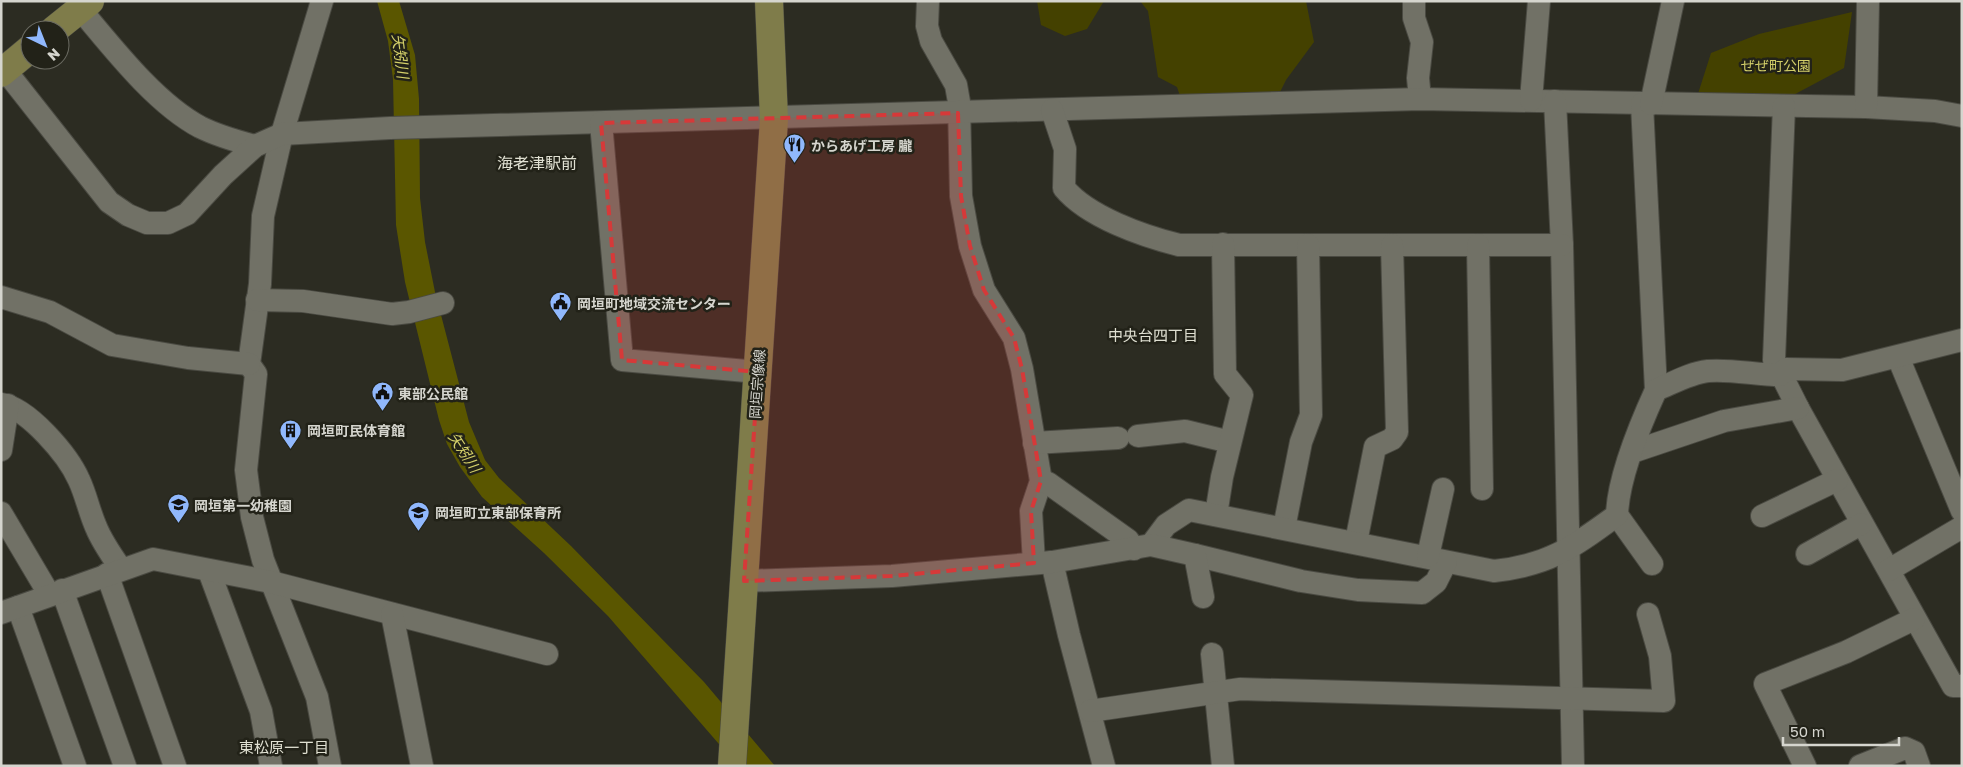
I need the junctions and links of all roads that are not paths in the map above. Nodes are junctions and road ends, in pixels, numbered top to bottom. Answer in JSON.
{"nodes":[{"id":1,"x":322,"y":1,"type":"edge"},
{"id":2,"x":770,"y":1,"type":"edge"},
{"id":3,"x":928,"y":1,"type":"edge"},
{"id":4,"x":1414,"y":1,"type":"edge"},
{"id":5,"x":1539,"y":1,"type":"edge"},
{"id":6,"x":1673,"y":1,"type":"edge"},
{"id":7,"x":1868,"y":1,"type":"edge"},
{"id":8,"x":85,"y":5,"type":"edge"},
{"id":9,"x":66,"y":20,"type":"edge"},
{"id":10,"x":20,"y":57,"type":"edge"},
{"id":11,"x":3,"y":71,"type":"edge"},
{"id":12,"x":1420,"y":99,"type":"junction"},
{"id":13,"x":1531,"y":100,"type":"junction"},
{"id":14,"x":1555,"y":101,"type":"junction"},
{"id":15,"x":1646,"y":104,"type":"junction"},
{"id":16,"x":1784,"y":106,"type":"junction"},
{"id":17,"x":1866,"y":107,"type":"junction"},
{"id":18,"x":1052,"y":110,"type":"junction"},
{"id":19,"x":958,"y":113,"type":"junction"},
{"id":20,"x":1962,"y":116,"type":"edge"},
{"id":21,"x":774,"y":119,"type":"junction"},
{"id":22,"x":601,"y":123,"type":"junction"},
{"id":23,"x":282,"y":134,"type":"junction"},
{"id":24,"x":255,"y":146,"type":"junction"},
{"id":25,"x":1223,"y":244,"type":"junction"},
{"id":26,"x":1308,"y":245,"type":"junction"},
{"id":27,"x":1392,"y":245,"type":"junction"},
{"id":28,"x":1478,"y":245,"type":"junction"},
{"id":29,"x":1562,"y":245,"type":"junction"},
{"id":30,"x":1,"y":297,"type":"edge"},
{"id":31,"x":257,"y":300,"type":"junction"},
{"id":32,"x":443,"y":303,"type":"dead end"},
{"id":33,"x":1962,"y":340,"type":"edge"},
{"id":34,"x":1898,"y":357,"type":"junction"},
{"id":35,"x":249,"y":364,"type":"junction"},
{"id":36,"x":758,"y":372,"type":"junction"},
{"id":37,"x":1780,"y":375,"type":"junction"},
{"id":38,"x":1656,"y":390,"type":"junction"},
{"id":39,"x":4,"y":404,"type":"edge"},
{"id":40,"x":1798,"y":408,"type":"junction"},
{"id":41,"x":1230,"y":442,"type":"junction"},
{"id":42,"x":1034,"y":443,"type":"junction"},
{"id":43,"x":1,"y":450,"type":"edge"},
{"id":44,"x":1632,"y":452,"type":"junction"},
{"id":45,"x":1837,"y":480,"type":"junction"},
{"id":46,"x":1041,"y":481,"type":"junction"},
{"id":47,"x":1443,"y":489,"type":"dead end"},
{"id":48,"x":1482,"y":489,"type":"dead end"},
{"id":49,"x":1962,"y":511,"type":"edge"},
{"id":50,"x":1,"y":513,"type":"edge"},
{"id":51,"x":1216,"y":515,"type":"junction"},
{"id":52,"x":1617,"y":515,"type":"junction"},
{"id":53,"x":1762,"y":516,"type":"dead end"},
{"id":54,"x":1862,"y":524,"type":"junction"},
{"id":55,"x":1962,"y":527,"type":"edge"},
{"id":56,"x":1284,"y":528,"type":"junction"},
{"id":57,"x":1356,"y":542,"type":"junction"},
{"id":58,"x":1142,"y":547,"type":"junction"},
{"id":59,"x":1568,"y":550,"type":"junction"},
{"id":60,"x":1807,"y":554,"type":"dead end"},
{"id":61,"x":1195,"y":555,"type":"junction"},
{"id":62,"x":1437,"y":559,"type":"junction"},
{"id":63,"x":1043,"y":562,"type":"junction"},
{"id":64,"x":1652,"y":564,"type":"dead end"},
{"id":65,"x":1889,"y":570,"type":"junction"},
{"id":66,"x":208,"y":571,"type":"junction"},
{"id":67,"x":114,"y":572,"type":"junction"},
{"id":68,"x":744,"y":581,"type":"junction"},
{"id":69,"x":271,"y":582,"type":"junction"},
{"id":70,"x":56,"y":592,"type":"junction"},
{"id":71,"x":1203,"y":597,"type":"dead end"},
{"id":72,"x":8,"y":605,"type":"edge"},
{"id":73,"x":392,"y":614,"type":"junction"},
{"id":74,"x":1648,"y":614,"type":"dead end"},
{"id":75,"x":1914,"y":619,"type":"junction"},
{"id":76,"x":547,"y":654,"type":"dead end"},
{"id":77,"x":1212,"y":654,"type":"dead end"},
{"id":78,"x":1962,"y":686,"type":"edge"},
{"id":79,"x":1216,"y":692,"type":"junction"},
{"id":80,"x":1572,"y":698,"type":"junction"},
{"id":81,"x":1090,"y":711,"type":"junction"},
{"id":82,"x":732,"y":763,"type":"edge"},
{"id":83,"x":75,"y":766,"type":"edge"},
{"id":84,"x":125,"y":766,"type":"edge"},
{"id":85,"x":175,"y":766,"type":"edge"},
{"id":86,"x":271,"y":766,"type":"edge"},
{"id":87,"x":330,"y":766,"type":"edge"},
{"id":88,"x":422,"y":766,"type":"edge"},
{"id":89,"x":1104,"y":766,"type":"edge"},
{"id":90,"x":1223,"y":766,"type":"edge"},
{"id":91,"x":1573,"y":766,"type":"edge"},
{"id":92,"x":1805,"y":766,"type":"edge"},
{"id":93,"x":1860,"y":766,"type":"edge"},
{"id":94,"x":1919,"y":766,"type":"edge"}],
"edges":[{"from":1,"to":23,"type":"street"},
{"from":2,"to":21,"type":"main road","name":"岡垣宗像線"},
{"from":3,"to":19,"type":"street"},
{"from":4,"to":12,"type":"street"},
{"from":5,"to":13,"type":"street"},
{"from":6,"to":15,"type":"street"},
{"from":7,"to":17,"type":"street"},
{"from":8,"to":9,"type":"main road"},
{"from":8,"to":24,"type":"street"},
{"from":10,"to":11,"type":"main road"},
{"from":11,"to":24,"type":"street"},
{"from":12,"to":13,"type":"street"},
{"from":12,"to":18,"type":"street"},
{"from":13,"to":14,"type":"street"},
{"from":14,"to":15,"type":"street"},
{"from":14,"to":29,"type":"street"},
{"from":15,"to":16,"type":"street"},
{"from":15,"to":38,"type":"street"},
{"from":16,"to":17,"type":"street"},
{"from":16,"to":37,"type":"street"},
{"from":17,"to":20,"type":"street"},
{"from":18,"to":19,"type":"street"},
{"from":18,"to":25,"type":"street"},
{"from":19,"to":21,"type":"street"},
{"from":19,"to":42,"type":"street"},
{"from":21,"to":22,"type":"street"},
{"from":21,"to":36,"type":"main road","name":"岡垣宗像線"},
{"from":22,"to":23,"type":"street"},
{"from":22,"to":36,"type":"street"},
{"from":23,"to":24,"type":"street"},
{"from":23,"to":31,"type":"street"},
{"from":25,"to":26,"type":"street"},
{"from":25,"to":41,"type":"street"},
{"from":26,"to":27,"type":"street"},
{"from":26,"to":56,"type":"street"},
{"from":27,"to":28,"type":"street"},
{"from":27,"to":57,"type":"street"},
{"from":28,"to":29,"type":"street"},
{"from":28,"to":48,"type":"street"},
{"from":29,"to":59,"type":"street"},
{"from":30,"to":35,"type":"street"},
{"from":31,"to":32,"type":"street"},
{"from":31,"to":35,"type":"street"},
{"from":33,"to":34,"type":"street"},
{"from":34,"to":37,"type":"street"},
{"from":34,"to":49,"type":"street"},
{"from":35,"to":69,"type":"street"},
{"from":36,"to":68,"type":"main road","name":"岡垣宗像線"},
{"from":37,"to":38,"type":"street"},
{"from":37,"to":40,"type":"street"},
{"from":38,"to":44,"type":"street"},
{"from":39,"to":43,"type":"street"},
{"from":39,"to":67,"type":"street"},
{"from":40,"to":44,"type":"street"},
{"from":40,"to":45,"type":"street"},
{"from":41,"to":42,"type":"street"},
{"from":41,"to":51,"type":"street"},
{"from":42,"to":46,"type":"street"},
{"from":44,"to":52,"type":"street"},
{"from":45,"to":53,"type":"street"},
{"from":45,"to":54,"type":"street"},
{"from":46,"to":58,"type":"street"},
{"from":46,"to":63,"type":"street"},
{"from":47,"to":62,"type":"street"},
{"from":50,"to":70,"type":"street"},
{"from":51,"to":56,"type":"street"},
{"from":51,"to":58,"type":"street"},
{"from":52,"to":59,"type":"street"},
{"from":52,"to":64,"type":"street"},
{"from":54,"to":60,"type":"street"},
{"from":54,"to":65,"type":"street"},
{"from":55,"to":65,"type":"street"},
{"from":56,"to":57,"type":"street"},
{"from":57,"to":62,"type":"street"},
{"from":58,"to":61,"type":"street"},
{"from":58,"to":63,"type":"street"},
{"from":59,"to":62,"type":"street"},
{"from":59,"to":80,"type":"street"},
{"from":61,"to":62,"type":"street"},
{"from":61,"to":71,"type":"street"},
{"from":63,"to":68,"type":"street"},
{"from":63,"to":81,"type":"street"},
{"from":65,"to":75,"type":"street"},
{"from":66,"to":67,"type":"street"},
{"from":66,"to":69,"type":"street"},
{"from":66,"to":86,"type":"street"},
{"from":67,"to":70,"type":"street"},
{"from":67,"to":85,"type":"street"},
{"from":68,"to":82,"type":"main road","name":"岡垣宗像線"},
{"from":69,"to":73,"type":"street"},
{"from":69,"to":87,"type":"street"},
{"from":70,"to":72,"type":"street"},
{"from":70,"to":84,"type":"street"},
{"from":72,"to":83,"type":"street"},
{"from":73,"to":76,"type":"street"},
{"from":73,"to":88,"type":"street"},
{"from":74,"to":80,"type":"street"},
{"from":75,"to":78,"type":"street"},
{"from":75,"to":92,"type":"street"},
{"from":77,"to":79,"type":"street"},
{"from":79,"to":80,"type":"street"},
{"from":79,"to":81,"type":"street"},
{"from":79,"to":90,"type":"street"},
{"from":80,"to":91,"type":"street"},
{"from":81,"to":89,"type":"street"},
{"from":93,"to":94,"type":"street"}]}
